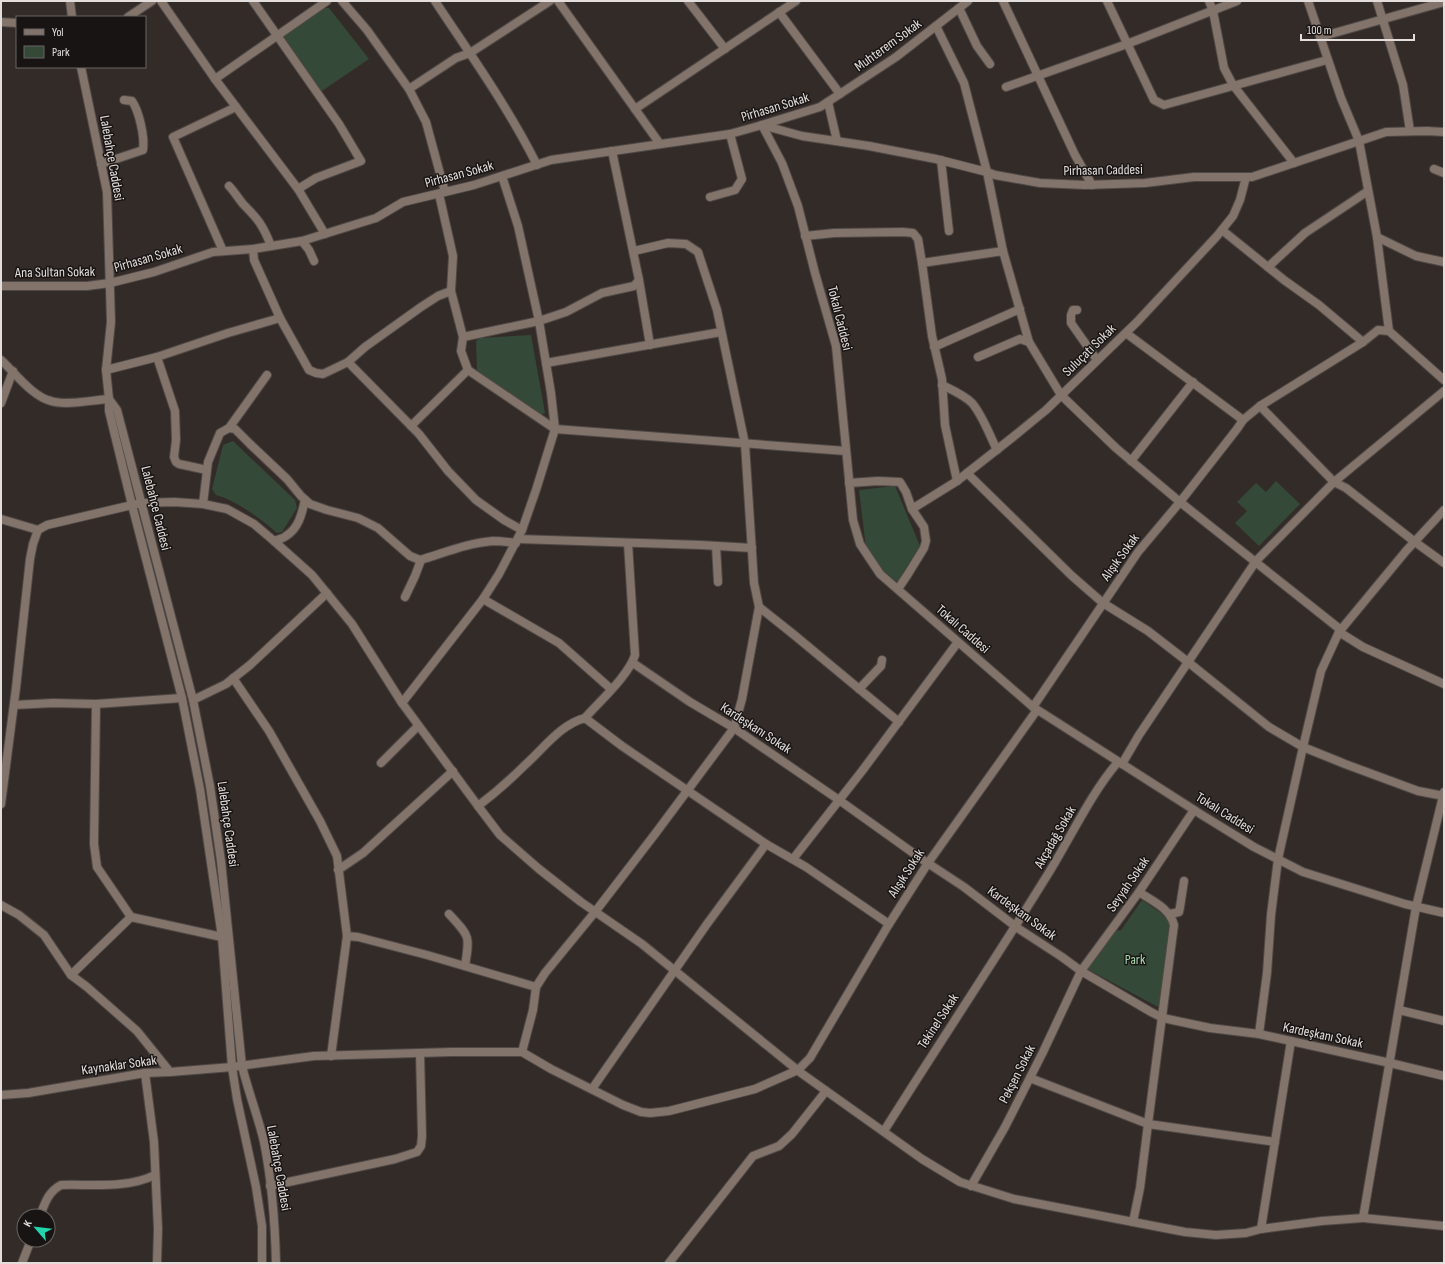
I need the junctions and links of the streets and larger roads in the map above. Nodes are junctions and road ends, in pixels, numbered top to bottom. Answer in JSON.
{"nodes":[{"id":1,"x":70,"y":1,"type":"edge"},
{"id":2,"x":152,"y":1,"type":"edge"},
{"id":3,"x":161,"y":1,"type":"edge"},
{"id":4,"x":253,"y":1,"type":"edge"},
{"id":5,"x":327,"y":1,"type":"edge"},
{"id":6,"x":342,"y":1,"type":"edge"},
{"id":7,"x":435,"y":1,"type":"edge"},
{"id":8,"x":550,"y":1,"type":"edge"},
{"id":9,"x":558,"y":1,"type":"edge"},
{"id":10,"x":688,"y":1,"type":"edge"},
{"id":11,"x":796,"y":1,"type":"edge"},
{"id":12,"x":968,"y":1,"type":"edge"},
{"id":13,"x":1003,"y":1,"type":"edge"},
{"id":14,"x":1107,"y":1,"type":"edge"},
{"id":15,"x":1209,"y":1,"type":"edge"},
{"id":16,"x":1237,"y":1,"type":"edge"},
{"id":17,"x":1308,"y":1,"type":"edge"},
{"id":18,"x":1377,"y":1,"type":"edge"},
{"id":19,"x":1444,"y":2,"type":"edge"},
{"id":20,"x":959,"y":8,"type":"junction"},
{"id":21,"x":1213,"y":10,"type":"junction"},
{"id":22,"x":780,"y":12,"type":"junction"},
{"id":23,"x":72,"y":16,"type":"edge"},
{"id":24,"x":130,"y":16,"type":"edge"},
{"id":25,"x":1383,"y":19,"type":"junction"},
{"id":26,"x":1,"y":22,"type":"edge"},
{"id":27,"x":16,"y":23,"type":"edge"},
{"id":28,"x":936,"y":26,"type":"junction"},
{"id":29,"x":277,"y":36,"type":"junction"},
{"id":30,"x":1320,"y":37,"type":"junction"},
{"id":31,"x":1127,"y":44,"type":"junction"},
{"id":32,"x":724,"y":49,"type":"junction"},
{"id":33,"x":470,"y":53,"type":"junction"},
{"id":34,"x":1327,"y":60,"type":"junction"},
{"id":35,"x":990,"y":64,"type":"dead end"},
{"id":36,"x":81,"y":68,"type":"edge"},
{"id":37,"x":1039,"y":76,"type":"junction"},
{"id":38,"x":215,"y":79,"type":"junction"},
{"id":39,"x":1233,"y":85,"type":"junction"},
{"id":40,"x":1006,"y":87,"type":"dead end"},
{"id":41,"x":409,"y":89,"type":"junction"},
{"id":42,"x":840,"y":94,"type":"junction"},
{"id":43,"x":124,"y":100,"type":"dead end"},
{"id":44,"x":828,"y":102,"type":"junction"},
{"id":45,"x":236,"y":107,"type":"junction"},
{"id":46,"x":820,"y":107,"type":"joint"},
{"id":47,"x":635,"y":109,"type":"junction"},
{"id":48,"x":762,"y":125,"type":"junction"},
{"id":49,"x":1410,"y":131,"type":"junction"},
{"id":50,"x":1444,"y":132,"type":"edge"},
{"id":51,"x":730,"y":134,"type":"junction"},
{"id":52,"x":1359,"y":141,"type":"junction"},
{"id":53,"x":837,"y":142,"type":"junction"},
{"id":54,"x":660,"y":144,"type":"junction"},
{"id":55,"x":612,"y":151,"type":"junction"},
{"id":56,"x":941,"y":160,"type":"junction"},
{"id":57,"x":1294,"y":163,"type":"junction"},
{"id":58,"x":101,"y":164,"type":"junction"},
{"id":59,"x":537,"y":165,"type":"junction"},
{"id":60,"x":1434,"y":169,"type":"dead end"},
{"id":61,"x":987,"y":172,"type":"junction"},
{"id":62,"x":1444,"y":173,"type":"edge"},
{"id":63,"x":502,"y":176,"type":"junction"},
{"id":64,"x":1246,"y":177,"type":"junction"},
{"id":65,"x":1092,"y":185,"type":"junction"},
{"id":66,"x":229,"y":186,"type":"dead end"},
{"id":67,"x":298,"y":189,"type":"junction"},
{"id":68,"x":1368,"y":191,"type":"junction"},
{"id":69,"x":442,"y":193,"type":"junction"},
{"id":70,"x":710,"y":197,"type":"dead end"},
{"id":71,"x":1222,"y":230,"type":"junction"},
{"id":72,"x":950,"y":231,"type":"dead end"},
{"id":73,"x":325,"y":234,"type":"junction"},
{"id":74,"x":805,"y":236,"type":"junction"},
{"id":75,"x":1377,"y":237,"type":"junction"},
{"id":76,"x":302,"y":241,"type":"junction"},
{"id":77,"x":271,"y":246,"type":"junction"},
{"id":78,"x":253,"y":249,"type":"junction"},
{"id":79,"x":224,"y":251,"type":"junction"},
{"id":80,"x":634,"y":251,"type":"junction"},
{"id":81,"x":1003,"y":251,"type":"junction"},
{"id":82,"x":314,"y":260,"type":"dead end"},
{"id":83,"x":1444,"y":262,"type":"edge"},
{"id":84,"x":922,"y":263,"type":"junction"},
{"id":85,"x":1268,"y":267,"type":"junction"},
{"id":86,"x":639,"y":280,"type":"junction"},
{"id":87,"x":110,"y":283,"type":"junction"},
{"id":88,"x":1,"y":286,"type":"edge"},
{"id":89,"x":451,"y":291,"type":"junction"},
{"id":90,"x":1020,"y":309,"type":"junction"},
{"id":91,"x":1077,"y":310,"type":"dead end"},
{"id":92,"x":280,"y":318,"type":"junction"},
{"id":93,"x":539,"y":321,"type":"junction"},
{"id":94,"x":1389,"y":331,"type":"junction"},
{"id":95,"x":722,"y":332,"type":"junction"},
{"id":96,"x":1126,"y":333,"type":"junction"},
{"id":97,"x":463,"y":338,"type":"junction"},
{"id":98,"x":1029,"y":342,"type":"junction"},
{"id":99,"x":1363,"y":342,"type":"junction"},
{"id":100,"x":650,"y":345,"type":"junction"},
{"id":101,"x":934,"y":347,"type":"junction"},
{"id":102,"x":157,"y":357,"type":"junction"},
{"id":103,"x":978,"y":357,"type":"dead end"},
{"id":104,"x":1,"y":360,"type":"edge"},
{"id":105,"x":1097,"y":360,"type":"junction"},
{"id":106,"x":348,"y":362,"type":"junction"},
{"id":107,"x":546,"y":362,"type":"junction"},
{"id":108,"x":106,"y":370,"type":"junction"},
{"id":109,"x":468,"y":370,"type":"junction"},
{"id":110,"x":13,"y":371,"type":"junction"},
{"id":111,"x":267,"y":375,"type":"dead end"},
{"id":112,"x":1444,"y":380,"type":"edge"},
{"id":113,"x":1193,"y":382,"type":"junction"},
{"id":114,"x":942,"y":385,"type":"junction"},
{"id":115,"x":1444,"y":391,"type":"edge"},
{"id":116,"x":1061,"y":395,"type":"junction"},
{"id":117,"x":109,"y":399,"type":"junction"},
{"id":118,"x":1,"y":403,"type":"edge"},
{"id":119,"x":1260,"y":406,"type":"junction"},
{"id":120,"x":1243,"y":420,"type":"junction"},
{"id":121,"x":411,"y":426,"type":"junction"},
{"id":122,"x":229,"y":428,"type":"junction"},
{"id":123,"x":555,"y":429,"type":"junction"},
{"id":124,"x":745,"y":444,"type":"junction"},
{"id":125,"x":996,"y":450,"type":"junction"},
{"id":126,"x":846,"y":451,"type":"junction"},
{"id":127,"x":1131,"y":461,"type":"junction"},
{"id":128,"x":207,"y":470,"type":"junction"},
{"id":129,"x":968,"y":473,"type":"junction"},
{"id":130,"x":958,"y":481,"type":"junction"},
{"id":131,"x":1334,"y":482,"type":"junction"},
{"id":132,"x":849,"y":483,"type":"junction"},
{"id":133,"x":305,"y":500,"type":"junction"},
{"id":134,"x":1180,"y":502,"type":"junction"},
{"id":135,"x":142,"y":503,"type":"junction"},
{"id":136,"x":203,"y":504,"type":"junction"},
{"id":137,"x":132,"y":505,"type":"junction"},
{"id":138,"x":912,"y":509,"type":"junction"},
{"id":139,"x":1444,"y":510,"type":"edge"},
{"id":140,"x":1,"y":519,"type":"edge"},
{"id":141,"x":38,"y":530,"type":"junction"},
{"id":142,"x":522,"y":530,"type":"junction"},
{"id":143,"x":274,"y":540,"type":"junction"},
{"id":144,"x":517,"y":541,"type":"junction"},
{"id":145,"x":1415,"y":542,"type":"junction"},
{"id":146,"x":628,"y":543,"type":"junction"},
{"id":147,"x":716,"y":546,"type":"junction"},
{"id":148,"x":752,"y":548,"type":"junction"},
{"id":149,"x":421,"y":560,"type":"junction"},
{"id":150,"x":1256,"y":561,"type":"junction"},
{"id":151,"x":1444,"y":563,"type":"edge"},
{"id":152,"x":718,"y":582,"type":"dead end"},
{"id":153,"x":898,"y":589,"type":"junction"},
{"id":154,"x":327,"y":593,"type":"junction"},
{"id":155,"x":405,"y":597,"type":"dead end"},
{"id":156,"x":483,"y":598,"type":"junction"},
{"id":157,"x":1103,"y":602,"type":"junction"},
{"id":158,"x":759,"y":607,"type":"junction"},
{"id":159,"x":1340,"y":631,"type":"junction"},
{"id":160,"x":958,"y":642,"type":"junction"},
{"id":161,"x":882,"y":660,"type":"dead end"},
{"id":162,"x":1188,"y":662,"type":"junction"},
{"id":163,"x":633,"y":663,"type":"junction"},
{"id":164,"x":233,"y":678,"type":"junction"},
{"id":165,"x":1444,"y":684,"type":"edge"},
{"id":166,"x":611,"y":689,"type":"junction"},
{"id":167,"x":859,"y":689,"type":"junction"},
{"id":168,"x":182,"y":698,"type":"junction"},
{"id":169,"x":193,"y":700,"type":"junction"},
{"id":170,"x":402,"y":703,"type":"junction"},
{"id":171,"x":96,"y":704,"type":"junction"},
{"id":172,"x":14,"y":705,"type":"junction"},
{"id":173,"x":1035,"y":708,"type":"junction"},
{"id":174,"x":585,"y":718,"type":"junction"},
{"id":175,"x":899,"y":722,"type":"junction"},
{"id":176,"x":418,"y":726,"type":"junction"},
{"id":177,"x":734,"y":728,"type":"junction"},
{"id":178,"x":1303,"y":747,"type":"junction"},
{"id":179,"x":381,"y":763,"type":"dead end"},
{"id":180,"x":1120,"y":763,"type":"junction"},
{"id":181,"x":3,"y":770,"type":"edge"},
{"id":182,"x":453,"y":771,"type":"junction"},
{"id":183,"x":687,"y":790,"type":"junction"},
{"id":184,"x":1444,"y":794,"type":"edge"},
{"id":185,"x":839,"y":800,"type":"junction"},
{"id":186,"x":1,"y":804,"type":"edge"},
{"id":187,"x":478,"y":806,"type":"junction"},
{"id":188,"x":1194,"y":810,"type":"junction"},
{"id":189,"x":766,"y":844,"type":"junction"},
{"id":190,"x":793,"y":859,"type":"junction"},
{"id":191,"x":1278,"y":859,"type":"junction"},
{"id":192,"x":928,"y":863,"type":"junction"},
{"id":193,"x":338,"y":870,"type":"junction"},
{"id":194,"x":1184,"y":881,"type":"dead end"},
{"id":195,"x":1139,"y":892,"type":"junction"},
{"id":196,"x":1,"y":905,"type":"edge"},
{"id":197,"x":1416,"y":907,"type":"junction"},
{"id":198,"x":595,"y":912,"type":"junction"},
{"id":199,"x":1444,"y":913,"type":"edge"},
{"id":200,"x":449,"y":914,"type":"dead end"},
{"id":201,"x":1170,"y":914,"type":"junction"},
{"id":202,"x":131,"y":917,"type":"junction"},
{"id":203,"x":889,"y":924,"type":"junction"},
{"id":204,"x":1016,"y":926,"type":"junction"},
{"id":205,"x":347,"y":936,"type":"junction"},
{"id":206,"x":222,"y":937,"type":"junction"},
{"id":207,"x":465,"y":966,"type":"junction"},
{"id":208,"x":675,"y":970,"type":"junction"},
{"id":209,"x":1081,"y":971,"type":"junction"},
{"id":210,"x":71,"y":975,"type":"junction"},
{"id":211,"x":536,"y":987,"type":"junction"},
{"id":212,"x":1399,"y":1010,"type":"junction"},
{"id":213,"x":1163,"y":1018,"type":"junction"},
{"id":214,"x":1444,"y":1021,"type":"edge"},
{"id":215,"x":1259,"y":1034,"type":"junction"},
{"id":216,"x":1291,"y":1041,"type":"junction"},
{"id":217,"x":522,"y":1052,"type":"junction"},
{"id":218,"x":420,"y":1053,"type":"junction"},
{"id":219,"x":331,"y":1056,"type":"junction"},
{"id":220,"x":1390,"y":1063,"type":"junction"},
{"id":221,"x":242,"y":1066,"type":"junction"},
{"id":222,"x":232,"y":1067,"type":"junction"},
{"id":223,"x":798,"y":1070,"type":"junction"},
{"id":224,"x":170,"y":1072,"type":"junction"},
{"id":225,"x":145,"y":1073,"type":"junction"},
{"id":226,"x":1444,"y":1076,"type":"edge"},
{"id":227,"x":1030,"y":1078,"type":"junction"},
{"id":228,"x":592,"y":1089,"type":"junction"},
{"id":229,"x":826,"y":1091,"type":"junction"},
{"id":230,"x":1,"y":1095,"type":"edge"},
{"id":231,"x":1148,"y":1124,"type":"junction"},
{"id":232,"x":884,"y":1132,"type":"junction"},
{"id":233,"x":1275,"y":1142,"type":"junction"},
{"id":234,"x":155,"y":1175,"type":"junction"},
{"id":235,"x":270,"y":1186,"type":"junction"},
{"id":236,"x":971,"y":1186,"type":"junction"},
{"id":237,"x":43,"y":1208,"type":"edge"},
{"id":238,"x":1363,"y":1218,"type":"junction"},
{"id":239,"x":1133,"y":1222,"type":"junction"},
{"id":240,"x":1444,"y":1226,"type":"edge"},
{"id":241,"x":1261,"y":1230,"type":"junction"},
{"id":242,"x":28,"y":1248,"type":"edge"},
{"id":243,"x":22,"y":1263,"type":"edge"},
{"id":244,"x":157,"y":1263,"type":"edge"},
{"id":245,"x":262,"y":1263,"type":"edge"},
{"id":246,"x":276,"y":1263,"type":"edge"},
{"id":247,"x":669,"y":1263,"type":"edge"}],
"edges":[{"from":1,"to":23,"type":"street"},
{"from":2,"to":24,"type":"street"},
{"from":3,"to":38,"type":"street"},
{"from":4,"to":29,"type":"street"},
{"from":5,"to":29,"type":"street"},
{"from":6,"to":41,"type":"street"},
{"from":7,"to":33,"type":"street"},
{"from":8,"to":33,"type":"street"},
{"from":9,"to":47,"type":"street"},
{"from":10,"to":32,"type":"street"},
{"from":11,"to":22,"type":"street"},
{"from":12,"to":20,"type":"street","name":"Muhterem Sokak"},
{"from":13,"to":37,"type":"street"},
{"from":14,"to":31,"type":"street"},
{"from":15,"to":21,"type":"street"},
{"from":16,"to":21,"type":"street"},
{"from":17,"to":30,"type":"street"},
{"from":18,"to":25,"type":"street"},
{"from":19,"to":25,"type":"street"},
{"from":20,"to":28,"type":"street","name":"Muhterem Sokak"},
{"from":20,"to":35,"type":"street"},
{"from":21,"to":31,"type":"street"},
{"from":21,"to":39,"type":"street"},
{"from":22,"to":32,"type":"street"},
{"from":22,"to":42,"type":"street"},
{"from":25,"to":30,"type":"street"},
{"from":25,"to":49,"type":"street"},
{"from":26,"to":27,"type":"street"},
{"from":28,"to":42,"type":"street","name":"Muhterem Sokak"},
{"from":28,"to":61,"type":"street"},
{"from":29,"to":38,"type":"street"},
{"from":29,"to":67,"type":"street"},
{"from":30,"to":34,"type":"street"},
{"from":31,"to":37,"type":"street"},
{"from":31,"to":39,"type":"street"},
{"from":32,"to":47,"type":"street"},
{"from":33,"to":41,"type":"street"},
{"from":33,"to":59,"type":"street"},
{"from":34,"to":39,"type":"street"},
{"from":34,"to":52,"type":"street"},
{"from":36,"to":58,"type":"street","name":"Lalebahçe Caddesi"},
{"from":37,"to":40,"type":"street"},
{"from":37,"to":65,"type":"street"},
{"from":38,"to":45,"type":"street"},
{"from":39,"to":57,"type":"street"},
{"from":41,"to":69,"type":"street"},
{"from":42,"to":44,"type":"street","name":"Muhterem Sokak"},
{"from":43,"to":58,"type":"street"},
{"from":44,"to":46,"type":"street","name":"Muhterem Sokak"},
{"from":44,"to":53,"type":"street"},
{"from":45,"to":67,"type":"street"},
{"from":45,"to":79,"type":"street"},
{"from":46,"to":48,"type":"street","name":"Pirhasan Sokak"},
{"from":47,"to":54,"type":"street"},
{"from":48,"to":51,"type":"street","name":"Pirhasan Sokak"},
{"from":48,"to":53,"type":"street","name":"Pirhasan Caddesi"},
{"from":48,"to":74,"type":"street","name":"Tokalı Caddesi"},
{"from":49,"to":50,"type":"street","name":"Pirhasan Caddesi"},
{"from":49,"to":52,"type":"street","name":"Pirhasan Caddesi"},
{"from":51,"to":54,"type":"street","name":"Pirhasan Sokak"},
{"from":51,"to":70,"type":"street"},
{"from":52,"to":57,"type":"street","name":"Pirhasan Caddesi"},
{"from":52,"to":68,"type":"street"},
{"from":53,"to":56,"type":"street","name":"Pirhasan Caddesi"},
{"from":54,"to":55,"type":"street","name":"Pirhasan Sokak"},
{"from":55,"to":59,"type":"street","name":"Pirhasan Sokak"},
{"from":55,"to":80,"type":"street"},
{"from":56,"to":61,"type":"street","name":"Pirhasan Caddesi"},
{"from":56,"to":72,"type":"street"},
{"from":57,"to":64,"type":"street","name":"Pirhasan Caddesi"},
{"from":58,"to":87,"type":"street","name":"Lalebahçe Caddesi"},
{"from":59,"to":63,"type":"street","name":"Pirhasan Sokak"},
{"from":60,"to":62,"type":"street"},
{"from":61,"to":65,"type":"street","name":"Pirhasan Caddesi"},
{"from":61,"to":81,"type":"street"},
{"from":63,"to":69,"type":"street","name":"Pirhasan Sokak"},
{"from":63,"to":93,"type":"street"},
{"from":64,"to":65,"type":"street","name":"Pirhasan Caddesi"},
{"from":64,"to":71,"type":"street","name":"Suluçatı Sokak"},
{"from":66,"to":77,"type":"street"},
{"from":67,"to":73,"type":"street"},
{"from":68,"to":75,"type":"street"},
{"from":68,"to":85,"type":"street"},
{"from":69,"to":73,"type":"street","name":"Pirhasan Sokak"},
{"from":69,"to":89,"type":"street"},
{"from":71,"to":85,"type":"street"},
{"from":71,"to":96,"type":"street","name":"Suluçatı Sokak"},
{"from":73,"to":76,"type":"street","name":"Pirhasan Sokak"},
{"from":74,"to":84,"type":"street"},
{"from":74,"to":126,"type":"street","name":"Tokalı Caddesi"},
{"from":75,"to":83,"type":"street"},
{"from":75,"to":94,"type":"street"},
{"from":76,"to":77,"type":"street","name":"Pirhasan Sokak"},
{"from":76,"to":82,"type":"street"},
{"from":77,"to":78,"type":"street","name":"Pirhasan Sokak"},
{"from":78,"to":79,"type":"street","name":"Pirhasan Sokak"},
{"from":78,"to":92,"type":"street"},
{"from":79,"to":87,"type":"street","name":"Pirhasan Sokak"},
{"from":80,"to":86,"type":"street"},
{"from":80,"to":95,"type":"street"},
{"from":81,"to":84,"type":"street"},
{"from":81,"to":90,"type":"street"},
{"from":84,"to":101,"type":"street"},
{"from":85,"to":99,"type":"street"},
{"from":86,"to":93,"type":"street"},
{"from":86,"to":100,"type":"street"},
{"from":87,"to":88,"type":"street","name":"Ana Sultan Sokak"},
{"from":87,"to":108,"type":"street","name":"Lalebahçe Caddesi"},
{"from":89,"to":97,"type":"street"},
{"from":89,"to":106,"type":"street"},
{"from":90,"to":98,"type":"street"},
{"from":90,"to":101,"type":"street"},
{"from":91,"to":105,"type":"street"},
{"from":92,"to":102,"type":"street"},
{"from":92,"to":106,"type":"street"},
{"from":93,"to":97,"type":"street"},
{"from":93,"to":107,"type":"street"},
{"from":94,"to":99,"type":"street","name":"Alışık Sokak"},
{"from":94,"to":112,"type":"street"},
{"from":95,"to":100,"type":"street"},
{"from":95,"to":124,"type":"street"},
{"from":96,"to":105,"type":"street","name":"Suluçatı Sokak"},
{"from":96,"to":113,"type":"street"},
{"from":97,"to":109,"type":"street"},
{"from":98,"to":103,"type":"street"},
{"from":98,"to":116,"type":"street"},
{"from":99,"to":119,"type":"street","name":"Alışık Sokak"},
{"from":100,"to":107,"type":"street"},
{"from":101,"to":114,"type":"street"},
{"from":102,"to":108,"type":"street"},
{"from":102,"to":128,"type":"street"},
{"from":104,"to":110,"type":"street"},
{"from":105,"to":116,"type":"street","name":"Suluçatı Sokak"},
{"from":106,"to":121,"type":"street"},
{"from":107,"to":123,"type":"street"},
{"from":108,"to":117,"type":"street","name":"Lalebahçe Caddesi"},
{"from":109,"to":121,"type":"street"},
{"from":109,"to":123,"type":"street"},
{"from":110,"to":117,"type":"street"},
{"from":110,"to":118,"type":"street"},
{"from":111,"to":122,"type":"street"},
{"from":113,"to":120,"type":"street"},
{"from":113,"to":127,"type":"street"},
{"from":114,"to":125,"type":"street"},
{"from":114,"to":130,"type":"street"},
{"from":115,"to":131,"type":"street","name":"Akçadağ Sokak"},
{"from":116,"to":125,"type":"street","name":"Suluçatı Sokak"},
{"from":116,"to":127,"type":"street"},
{"from":117,"to":135,"type":"street","name":"Lalebahçe Caddesi"},
{"from":117,"to":137,"type":"street","name":"Lalebahçe Caddesi"},
{"from":119,"to":120,"type":"street","name":"Alışık Sokak"},
{"from":119,"to":131,"type":"street"},
{"from":120,"to":134,"type":"street","name":"Alışık Sokak"},
{"from":121,"to":142,"type":"street"},
{"from":122,"to":128,"type":"street"},
{"from":122,"to":133,"type":"street"},
{"from":123,"to":124,"type":"street"},
{"from":123,"to":142,"type":"street"},
{"from":124,"to":126,"type":"street"},
{"from":124,"to":148,"type":"street"},
{"from":125,"to":129,"type":"street","name":"Suluçatı Sokak"},
{"from":126,"to":132,"type":"street","name":"Tokalı Caddesi"},
{"from":127,"to":134,"type":"street"},
{"from":128,"to":136,"type":"street"},
{"from":129,"to":130,"type":"street","name":"Suluçatı Sokak"},
{"from":129,"to":157,"type":"street"},
{"from":130,"to":138,"type":"street","name":"Suluçatı Sokak"},
{"from":131,"to":145,"type":"street"},
{"from":131,"to":150,"type":"street","name":"Akçadağ Sokak"},
{"from":132,"to":138,"type":"street"},
{"from":132,"to":153,"type":"street","name":"Tokalı Caddesi"},
{"from":133,"to":143,"type":"street"},
{"from":133,"to":149,"type":"street"},
{"from":134,"to":150,"type":"street"},
{"from":134,"to":157,"type":"street","name":"Alışık Sokak"},
{"from":135,"to":136,"type":"street"},
{"from":135,"to":137,"type":"street"},
{"from":135,"to":169,"type":"street","name":"Lalebahçe Caddesi"},
{"from":136,"to":143,"type":"street"},
{"from":137,"to":141,"type":"street"},
{"from":137,"to":168,"type":"street","name":"Lalebahçe Caddesi"},
{"from":138,"to":153,"type":"street"},
{"from":139,"to":145,"type":"street"},
{"from":140,"to":141,"type":"street"},
{"from":141,"to":172,"type":"street"},
{"from":142,"to":144,"type":"street"},
{"from":143,"to":154,"type":"street"},
{"from":144,"to":146,"type":"street"},
{"from":144,"to":149,"type":"street"},
{"from":144,"to":156,"type":"street"},
{"from":145,"to":151,"type":"street"},
{"from":145,"to":159,"type":"street"},
{"from":146,"to":147,"type":"street"},
{"from":146,"to":163,"type":"street"},
{"from":147,"to":148,"type":"street"},
{"from":147,"to":152,"type":"street"},
{"from":148,"to":158,"type":"street"},
{"from":149,"to":155,"type":"street"},
{"from":150,"to":159,"type":"street"},
{"from":150,"to":162,"type":"street","name":"Akçadağ Sokak"},
{"from":153,"to":160,"type":"street","name":"Tokalı Caddesi"},
{"from":154,"to":164,"type":"street"},
{"from":154,"to":170,"type":"street"},
{"from":156,"to":166,"type":"street"},
{"from":156,"to":170,"type":"street"},
{"from":157,"to":162,"type":"street"},
{"from":157,"to":173,"type":"street","name":"Alışık Sokak"},
{"from":158,"to":167,"type":"street"},
{"from":158,"to":177,"type":"street"},
{"from":159,"to":165,"type":"street"},
{"from":159,"to":178,"type":"street"},
{"from":160,"to":173,"type":"street","name":"Tokalı Caddesi"},
{"from":160,"to":175,"type":"street"},
{"from":161,"to":167,"type":"street"},
{"from":162,"to":178,"type":"street"},
{"from":162,"to":180,"type":"street","name":"Akçadağ Sokak"},
{"from":163,"to":166,"type":"street"},
{"from":163,"to":177,"type":"street","name":"Kardeşkanı Sokak"},
{"from":164,"to":169,"type":"street"},
{"from":164,"to":193,"type":"street"},
{"from":166,"to":174,"type":"street"},
{"from":167,"to":175,"type":"street"},
{"from":168,"to":171,"type":"street"},
{"from":168,"to":206,"type":"street","name":"Lalebahçe Caddesi"},
{"from":169,"to":221,"type":"street","name":"Lalebahçe Caddesi"},
{"from":170,"to":176,"type":"street"},
{"from":171,"to":172,"type":"street"},
{"from":171,"to":202,"type":"street"},
{"from":172,"to":181,"type":"street"},
{"from":173,"to":180,"type":"street","name":"Tokalı Caddesi"},
{"from":173,"to":192,"type":"street","name":"Alışık Sokak"},
{"from":174,"to":183,"type":"street"},
{"from":174,"to":187,"type":"street"},
{"from":175,"to":185,"type":"street"},
{"from":176,"to":179,"type":"street"},
{"from":176,"to":182,"type":"street"},
{"from":177,"to":183,"type":"street"},
{"from":177,"to":185,"type":"street","name":"Kardeşkanı Sokak"},
{"from":178,"to":184,"type":"street"},
{"from":178,"to":191,"type":"street"},
{"from":180,"to":188,"type":"street","name":"Tokalı Caddesi"},
{"from":180,"to":204,"type":"street","name":"Akçadağ Sokak"},
{"from":181,"to":186,"type":"street"},
{"from":182,"to":187,"type":"street"},
{"from":182,"to":193,"type":"street"},
{"from":183,"to":189,"type":"street"},
{"from":183,"to":198,"type":"street"},
{"from":184,"to":197,"type":"street"},
{"from":185,"to":190,"type":"street"},
{"from":185,"to":192,"type":"street","name":"Kardeşkanı Sokak"},
{"from":187,"to":198,"type":"street"},
{"from":188,"to":191,"type":"street","name":"Tokalı Caddesi"},
{"from":188,"to":195,"type":"street","name":"Seyyah Sokak"},
{"from":189,"to":190,"type":"street"},
{"from":189,"to":208,"type":"street"},
{"from":190,"to":203,"type":"street"},
{"from":191,"to":197,"type":"street","name":"Tokalı Caddesi"},
{"from":191,"to":215,"type":"street"},
{"from":192,"to":203,"type":"street","name":"Alışık Sokak"},
{"from":192,"to":204,"type":"street","name":"Kardeşkanı Sokak"},
{"from":193,"to":205,"type":"street"},
{"from":194,"to":201,"type":"street"},
{"from":195,"to":201,"type":"street"},
{"from":195,"to":209,"type":"street","name":"Seyyah Sokak"},
{"from":196,"to":210,"type":"street"},
{"from":197,"to":199,"type":"street","name":"Tokalı Caddesi"},
{"from":197,"to":212,"type":"street"},
{"from":198,"to":208,"type":"street"},
{"from":198,"to":211,"type":"street"},
{"from":200,"to":207,"type":"street"},
{"from":201,"to":213,"type":"street"},
{"from":202,"to":206,"type":"street"},
{"from":202,"to":210,"type":"street"},
{"from":203,"to":223,"type":"street","name":"Alışık Sokak"},
{"from":204,"to":209,"type":"street","name":"Kardeşkanı Sokak"},
{"from":204,"to":232,"type":"street","name":"Tekinel Sokak"},
{"from":205,"to":207,"type":"street"},
{"from":205,"to":219,"type":"street"},
{"from":206,"to":222,"type":"street","name":"Lalebahçe Caddesi"},
{"from":207,"to":211,"type":"street"},
{"from":208,"to":223,"type":"street"},
{"from":208,"to":228,"type":"street"},
{"from":209,"to":213,"type":"street","name":"Kardeşkanı Sokak"},
{"from":209,"to":227,"type":"street","name":"Pekşen Sokak"},
{"from":210,"to":224,"type":"street"},
{"from":211,"to":217,"type":"street"},
{"from":212,"to":214,"type":"street"},
{"from":212,"to":220,"type":"street"},
{"from":213,"to":215,"type":"street","name":"Kardeşkanı Sokak"},
{"from":213,"to":231,"type":"street"},
{"from":215,"to":216,"type":"street","name":"Kardeşkanı Sokak"},
{"from":216,"to":220,"type":"street","name":"Kardeşkanı Sokak"},
{"from":216,"to":233,"type":"street"},
{"from":217,"to":218,"type":"street","name":"Kaynaklar Sokak"},
{"from":217,"to":228,"type":"street"},
{"from":218,"to":219,"type":"street","name":"Kaynaklar Sokak"},
{"from":218,"to":235,"type":"street"},
{"from":219,"to":221,"type":"street","name":"Kaynaklar Sokak"},
{"from":220,"to":226,"type":"street","name":"Kardeşkanı Sokak"},
{"from":220,"to":238,"type":"street"},
{"from":221,"to":222,"type":"street","name":"Kaynaklar Sokak"},
{"from":221,"to":235,"type":"street","name":"Lalebahçe Caddesi"},
{"from":222,"to":224,"type":"street","name":"Kaynaklar Sokak"},
{"from":222,"to":245,"type":"street","name":"Lalebahçe Caddesi"},
{"from":223,"to":228,"type":"street"},
{"from":223,"to":229,"type":"street"},
{"from":224,"to":225,"type":"street","name":"Kaynaklar Sokak"},
{"from":225,"to":230,"type":"street","name":"Kaynaklar Sokak"},
{"from":225,"to":234,"type":"street"},
{"from":227,"to":231,"type":"street"},
{"from":227,"to":236,"type":"street","name":"Pekşen Sokak"},
{"from":229,"to":232,"type":"street"},
{"from":229,"to":247,"type":"street"},
{"from":231,"to":233,"type":"street"},
{"from":231,"to":239,"type":"street"},
{"from":232,"to":236,"type":"street"},
{"from":233,"to":241,"type":"street"},
{"from":234,"to":237,"type":"street"},
{"from":234,"to":244,"type":"street"},
{"from":235,"to":246,"type":"street","name":"Lalebahçe Caddesi"},
{"from":236,"to":239,"type":"street"},
{"from":238,"to":240,"type":"street"},
{"from":238,"to":241,"type":"street"},
{"from":239,"to":241,"type":"street"},
{"from":242,"to":243,"type":"street"}]}
